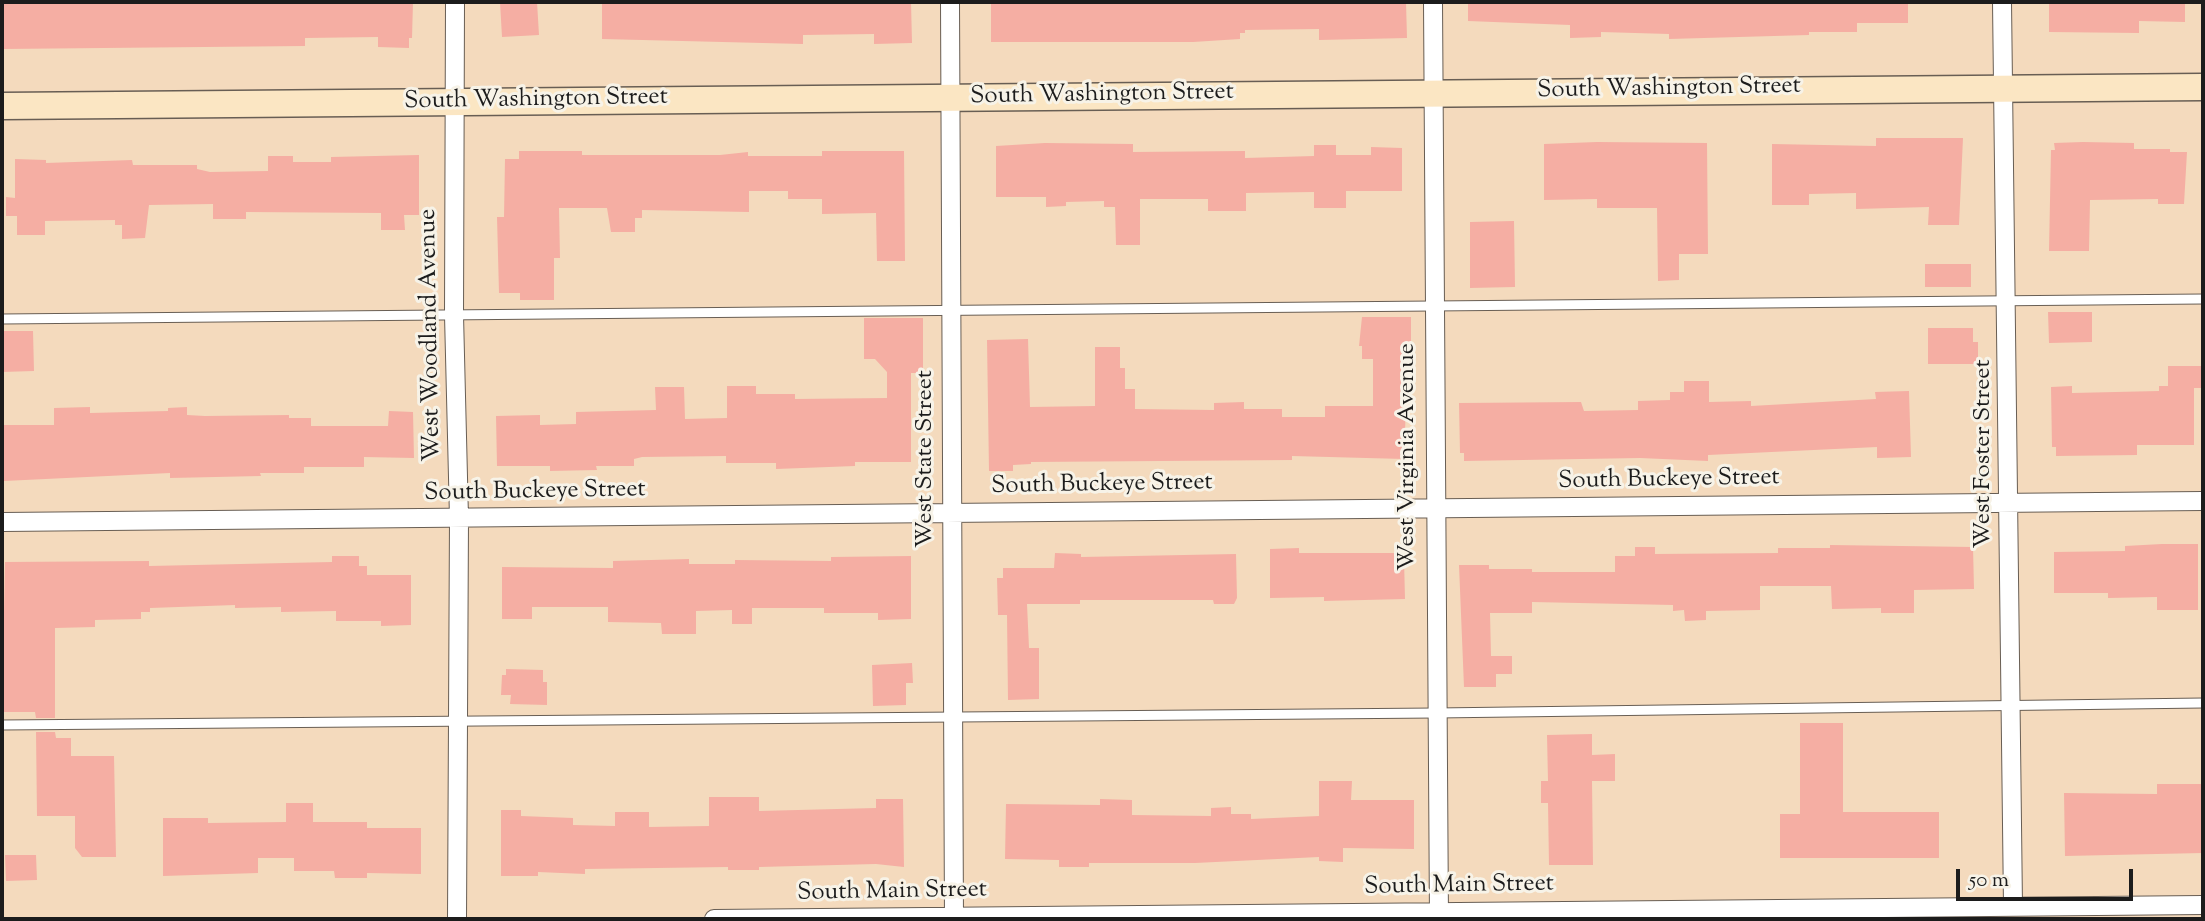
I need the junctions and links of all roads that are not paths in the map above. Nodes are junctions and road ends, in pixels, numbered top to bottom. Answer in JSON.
{"nodes":[{"id":1,"x":455,"y":2,"type":"edge"},
{"id":2,"x":950,"y":2,"type":"edge"},
{"id":3,"x":1433,"y":2,"type":"edge"},
{"id":4,"x":2003,"y":2,"type":"edge"},
{"id":5,"x":2004,"y":87,"type":"junction"},
{"id":6,"x":2203,"y":87,"type":"edge"},
{"id":7,"x":1433,"y":92,"type":"junction"},
{"id":8,"x":951,"y":97,"type":"junction"},
{"id":9,"x":456,"y":102,"type":"junction"},
{"id":10,"x":2,"y":106,"type":"edge"},
{"id":11,"x":2203,"y":299,"type":"edge"},
{"id":12,"x":2008,"y":302,"type":"junction"},
{"id":13,"x":1433,"y":305,"type":"junction"},
{"id":14,"x":951,"y":309,"type":"junction"},
{"id":15,"x":454,"y":315,"type":"junction"},
{"id":16,"x":2,"y":319,"type":"edge"},
{"id":17,"x":2203,"y":501,"type":"edge"},
{"id":18,"x":2009,"y":503,"type":"junction"},
{"id":19,"x":1434,"y":508,"type":"junction"},
{"id":20,"x":951,"y":512,"type":"junction"},
{"id":21,"x":459,"y":518,"type":"junction"},
{"id":22,"x":2,"y":522,"type":"edge"},
{"id":23,"x":2011,"y":703,"type":"junction"},
{"id":24,"x":2203,"y":703,"type":"edge"},
{"id":25,"x":1436,"y":713,"type":"junction"},
{"id":26,"x":954,"y":718,"type":"junction"},
{"id":27,"x":457,"y":721,"type":"junction"},
{"id":28,"x":2,"y":724,"type":"edge"},
{"id":29,"x":2203,"y":905,"type":"edge"},
{"id":30,"x":2013,"y":906,"type":"junction"},
{"id":31,"x":1708,"y":914,"type":"edge"},
{"id":32,"x":1834,"y":914,"type":"edge"},
{"id":33,"x":1438,"y":915,"type":"edge"},
{"id":34,"x":954,"y":918,"type":"edge"},
{"id":35,"x":457,"y":919,"type":"edge"},
{"id":36,"x":714,"y":919,"type":"edge"}],
"edges":[{"from":1,"to":9,"type":"street","name":"West Woodland Avenue"},
{"from":2,"to":8,"type":"street","name":"West State Street"},
{"from":3,"to":7,"type":"street","name":"West Virginia Avenue"},
{"from":4,"to":5,"type":"street","name":"West Foster Street"},
{"from":5,"to":6,"type":"main road","name":"South Washington Street"},
{"from":5,"to":7,"type":"main road","name":"South Washington Street"},
{"from":5,"to":12,"type":"street","name":"West Foster Street"},
{"from":7,"to":8,"type":"main road","name":"South Washington Street"},
{"from":7,"to":13,"type":"street","name":"West Virginia Avenue"},
{"from":8,"to":9,"type":"main road","name":"South Washington Street"},
{"from":8,"to":14,"type":"street","name":"West State Street"},
{"from":9,"to":10,"type":"main road","name":"South Washington Street"},
{"from":9,"to":15,"type":"street","name":"West Woodland Avenue"},
{"from":11,"to":12,"type":"lane"},
{"from":12,"to":13,"type":"lane"},
{"from":12,"to":18,"type":"street","name":"West Foster Street"},
{"from":13,"to":14,"type":"lane"},
{"from":13,"to":19,"type":"street","name":"West Virginia Avenue"},
{"from":14,"to":15,"type":"lane"},
{"from":14,"to":20,"type":"street","name":"West State Street"},
{"from":15,"to":16,"type":"lane"},
{"from":15,"to":21,"type":"street","name":"West Woodland Avenue"},
{"from":17,"to":18,"type":"street","name":"South Buckeye Street"},
{"from":18,"to":19,"type":"street","name":"South Buckeye Street"},
{"from":18,"to":23,"type":"street","name":"West Foster Street"},
{"from":19,"to":20,"type":"street","name":"South Buckeye Street"},
{"from":19,"to":25,"type":"street","name":"West Virginia Avenue"},
{"from":20,"to":21,"type":"street","name":"South Buckeye Street"},
{"from":20,"to":26,"type":"street","name":"West State Street"},
{"from":21,"to":22,"type":"street","name":"South Buckeye Street"},
{"from":21,"to":27,"type":"street","name":"West Woodland Avenue"},
{"from":23,"to":24,"type":"lane"},
{"from":23,"to":25,"type":"lane"},
{"from":23,"to":30,"type":"street","name":"West Foster Street"},
{"from":25,"to":26,"type":"lane"},
{"from":25,"to":33,"type":"street","name":"West Virginia Avenue"},
{"from":26,"to":27,"type":"lane"},
{"from":26,"to":34,"type":"street","name":"West State Street"},
{"from":27,"to":28,"type":"lane"},
{"from":27,"to":35,"type":"street","name":"West Woodland Avenue"},
{"from":29,"to":30,"type":"street","name":"South Main Street"},
{"from":30,"to":32,"type":"street","name":"South Main Street"},
{"from":31,"to":32,"type":"street","name":"South Main Street"},
{"from":31,"to":33,"type":"street","name":"South Main Street"},
{"from":33,"to":34,"type":"street","name":"South Main Street"},
{"from":34,"to":36,"type":"street","name":"South Main Street"}]}
